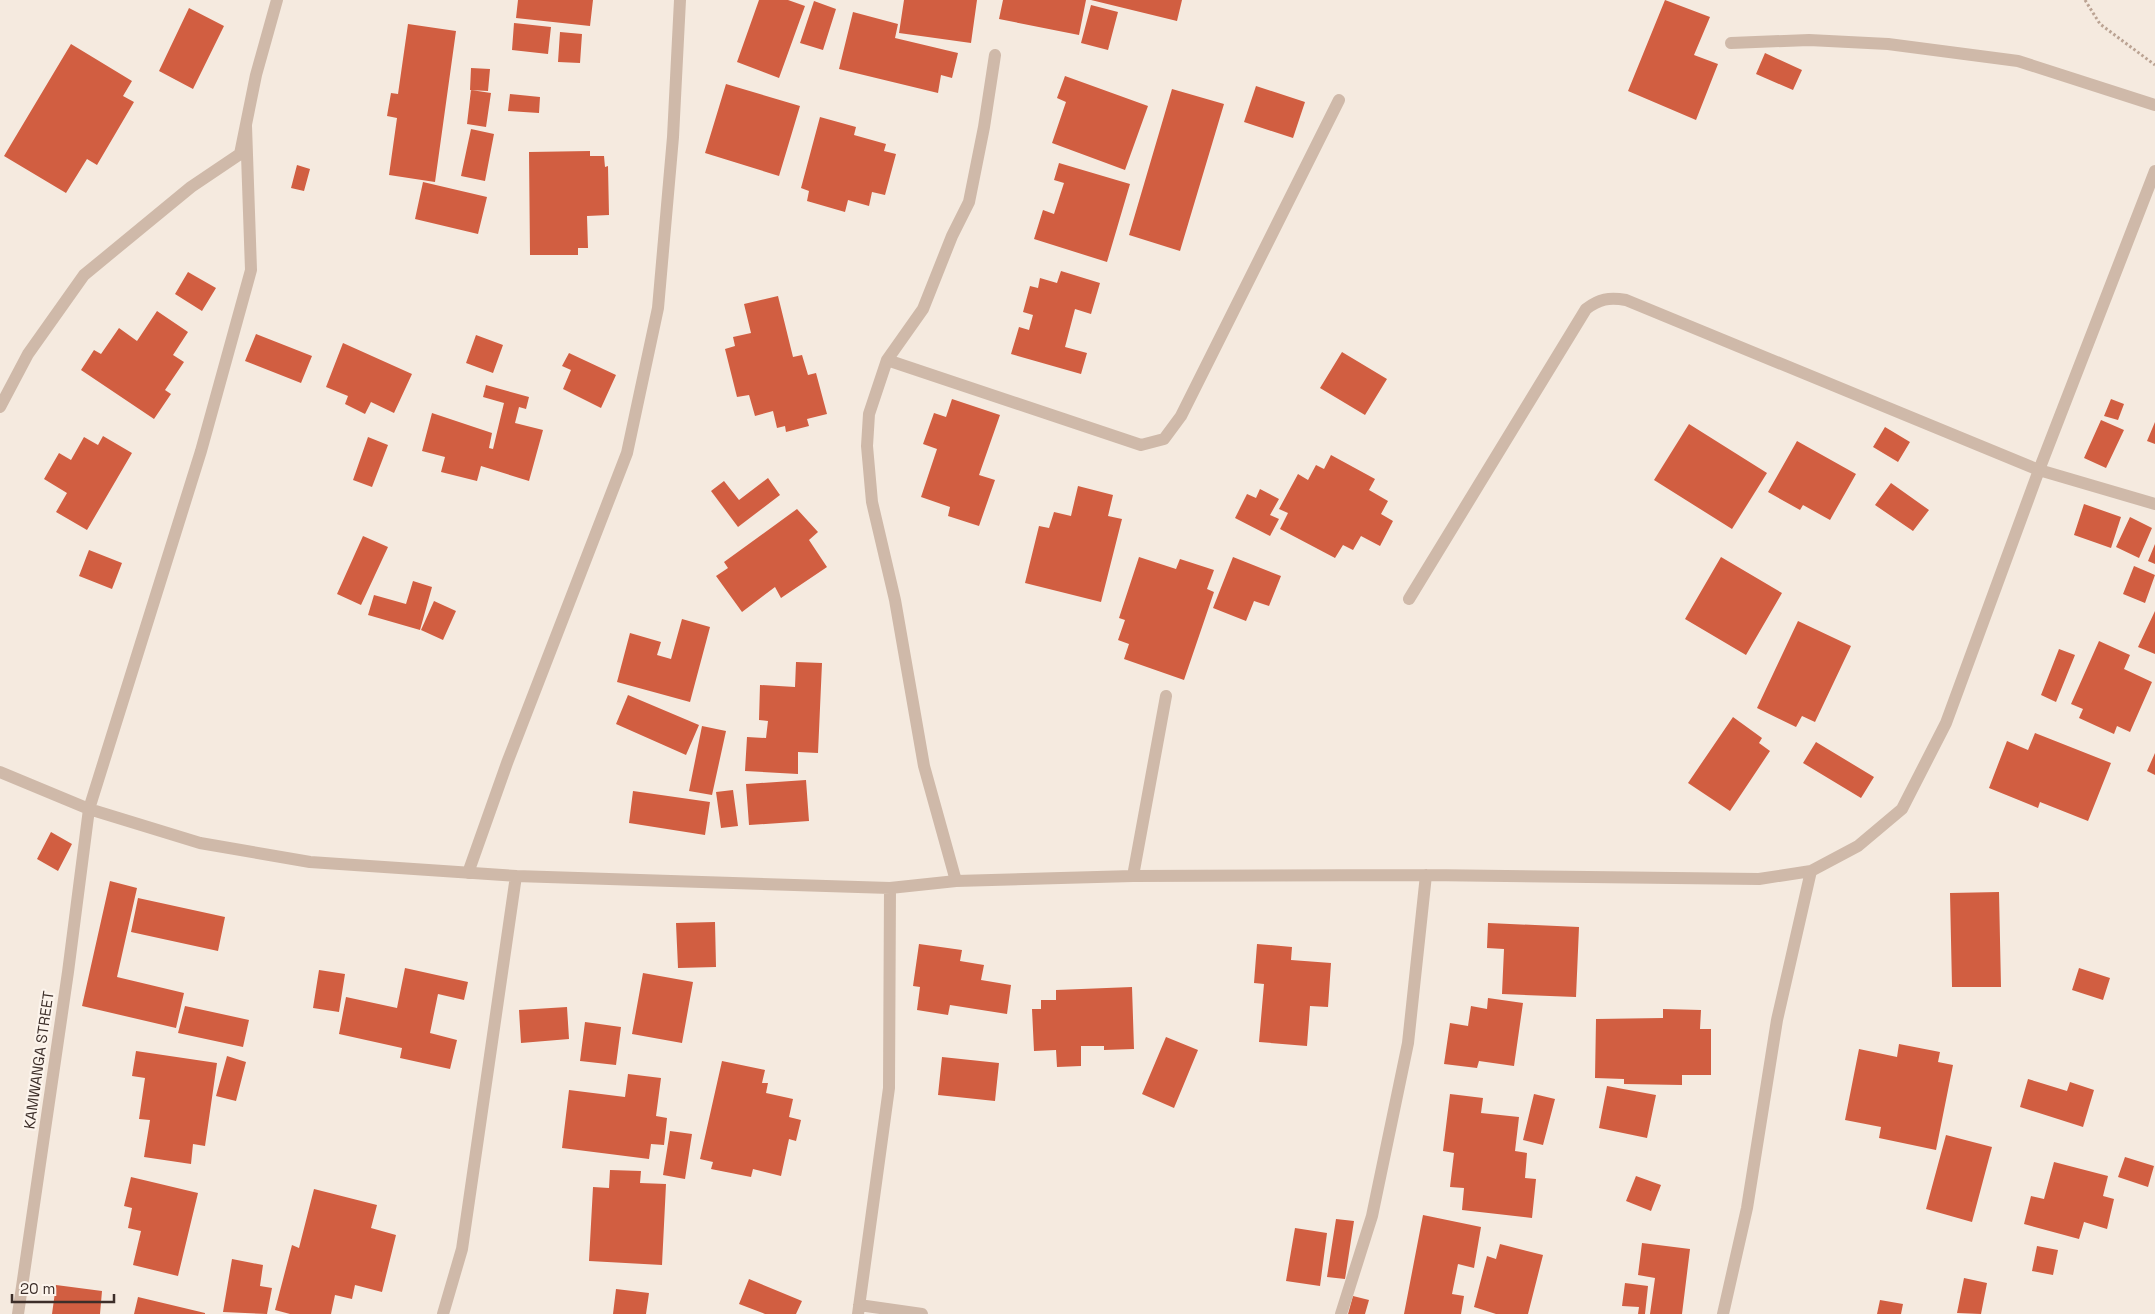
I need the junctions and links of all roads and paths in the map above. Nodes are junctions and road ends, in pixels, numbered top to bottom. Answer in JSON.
{"nodes":[{"id":1,"x":277,"y":0,"type":"edge"},
{"id":2,"x":680,"y":0,"type":"edge"},
{"id":3,"x":2085,"y":0,"type":"edge"},
{"id":4,"x":1731,"y":43,"type":"dead end"},
{"id":5,"x":995,"y":55,"type":"dead end"},
{"id":6,"x":2155,"y":65,"type":"edge"},
{"id":7,"x":1339,"y":100,"type":"dead end"},
{"id":8,"x":2155,"y":105,"type":"edge"},
{"id":9,"x":246,"y":126,"type":"junction"},
{"id":10,"x":2155,"y":171,"type":"edge"},
{"id":11,"x":887,"y":360,"type":"junction"},
{"id":12,"x":0,"y":407,"type":"edge"},
{"id":13,"x":2039,"y":470,"type":"junction"},
{"id":14,"x":2155,"y":504,"type":"edge"},
{"id":15,"x":1409,"y":599,"type":"dead end"},
{"id":16,"x":1166,"y":696,"type":"dead end"},
{"id":17,"x":0,"y":772,"type":"edge"},
{"id":18,"x":89,"y":809,"type":"junction"},
{"id":19,"x":1811,"y":871,"type":"junction"},
{"id":20,"x":468,"y":873,"type":"junction"},
{"id":21,"x":1426,"y":875,"type":"junction"},
{"id":22,"x":516,"y":876,"type":"junction"},
{"id":23,"x":1133,"y":876,"type":"junction"},
{"id":24,"x":956,"y":881,"type":"junction"},
{"id":25,"x":890,"y":888,"type":"junction"},
{"id":26,"x":858,"y":1309,"type":"edge"},
{"id":27,"x":18,"y":1314,"type":"edge"},
{"id":28,"x":443,"y":1314,"type":"edge"},
{"id":29,"x":922,"y":1314,"type":"edge"},
{"id":30,"x":1341,"y":1314,"type":"edge"},
{"id":31,"x":1723,"y":1314,"type":"edge"}],
"edges":[{"from":1,"to":9,"type":"street"},
{"from":2,"to":20,"type":"street"},
{"from":3,"to":6,"type":"path"},
{"from":4,"to":8,"type":"street"},
{"from":5,"to":11,"type":"street"},
{"from":7,"to":11,"type":"street"},
{"from":9,"to":12,"type":"street"},
{"from":9,"to":18,"type":"street","name":"KAMWANGA STREET"},
{"from":10,"to":13,"type":"street"},
{"from":11,"to":24,"type":"street"},
{"from":13,"to":14,"type":"street"},
{"from":13,"to":15,"type":"street"},
{"from":13,"to":19,"type":"street"},
{"from":16,"to":23,"type":"street"},
{"from":17,"to":18,"type":"street"},
{"from":18,"to":20,"type":"street"},
{"from":18,"to":27,"type":"street","name":"KAMWANGA STREET"},
{"from":19,"to":21,"type":"street"},
{"from":19,"to":31,"type":"street"},
{"from":20,"to":22,"type":"street"},
{"from":21,"to":23,"type":"street"},
{"from":21,"to":30,"type":"street"},
{"from":22,"to":25,"type":"street"},
{"from":22,"to":28,"type":"street"},
{"from":23,"to":24,"type":"street"},
{"from":24,"to":25,"type":"street"},
{"from":25,"to":26,"type":"street"},
{"from":26,"to":29,"type":"street"}]}
